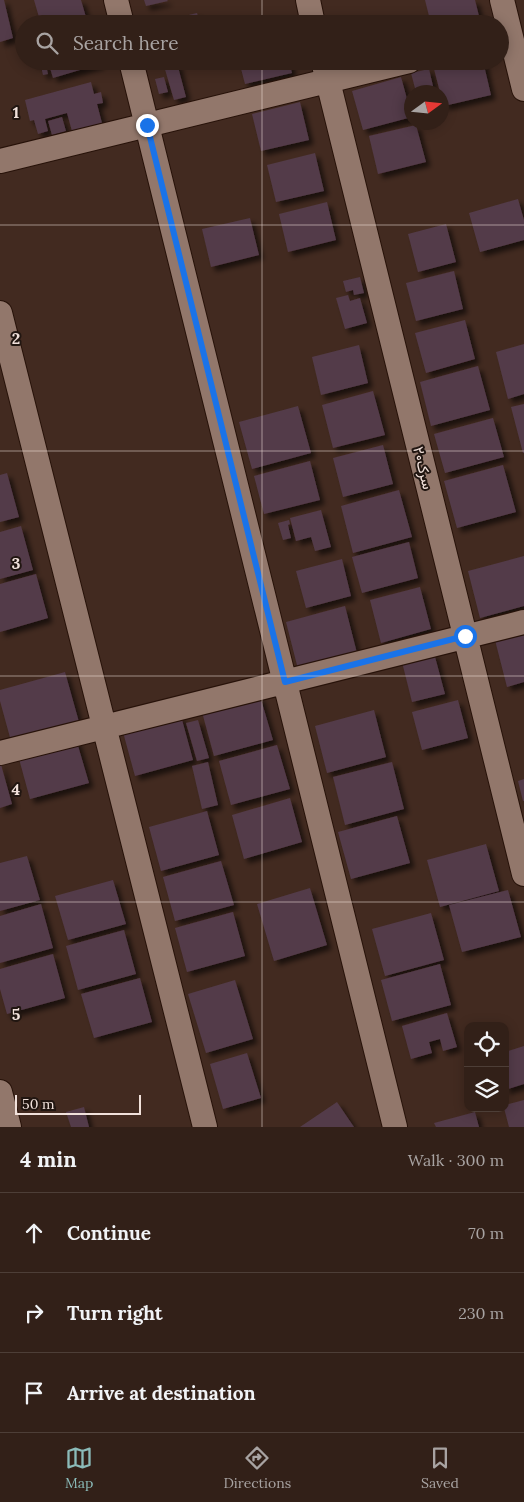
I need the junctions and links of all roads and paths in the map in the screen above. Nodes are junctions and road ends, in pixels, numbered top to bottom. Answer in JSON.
{"nodes":[{"id":1,"x":116,"y":0,"type":"edge"},
{"id":2,"x":308,"y":0,"type":"edge"},
{"id":3,"x":502,"y":0,"type":"edge"},
{"id":4,"x":120,"y":15,"type":"edge"},
{"id":5,"x":311,"y":15,"type":"edge"},
{"id":6,"x":506,"y":15,"type":"edge"},
{"id":7,"x":512,"y":36,"type":"edge"},
{"id":8,"x":134,"y":70,"type":"edge"},
{"id":9,"x":325,"y":71,"type":"edge"},
{"id":10,"x":524,"y":89,"type":"edge"},
{"id":11,"x":147,"y":125,"type":"junction"},
{"id":12,"x":0,"y":161,"type":"edge"},
{"id":13,"x":0,"y":313,"type":"edge"},
{"id":14,"x":524,"y":622,"type":"edge"},
{"id":15,"x":465,"y":636,"type":"junction"},
{"id":16,"x":285,"y":682,"type":"junction"},
{"id":17,"x":104,"y":727,"type":"junction"},
{"id":18,"x":0,"y":753,"type":"edge"},
{"id":19,"x":524,"y":874,"type":"edge"},
{"id":20,"x":0,"y":1095,"type":"edge"},
{"id":21,"x":9,"y":1127,"type":"edge"},
{"id":22,"x":205,"y":1127,"type":"edge"},
{"id":23,"x":395,"y":1127,"type":"edge"}],
"edges":[{"from":1,"to":4,"type":"street"},
{"from":2,"to":5,"type":"street"},
{"from":3,"to":6,"type":"street"},
{"from":7,"to":10,"type":"street"},
{"from":8,"to":11,"type":"street"},
{"from":9,"to":11,"type":"street"},
{"from":9,"to":15,"type":"street","name":"سرک۲۰"},
{"from":11,"to":12,"type":"street"},
{"from":11,"to":16,"type":"street"},
{"from":13,"to":17,"type":"street"},
{"from":14,"to":15,"type":"street"},
{"from":15,"to":16,"type":"street"},
{"from":15,"to":19,"type":"street","name":"سرک۲۰"},
{"from":16,"to":17,"type":"street"},
{"from":16,"to":23,"type":"street"},
{"from":17,"to":18,"type":"street"},
{"from":17,"to":22,"type":"street"},
{"from":20,"to":21,"type":"street"}]}
